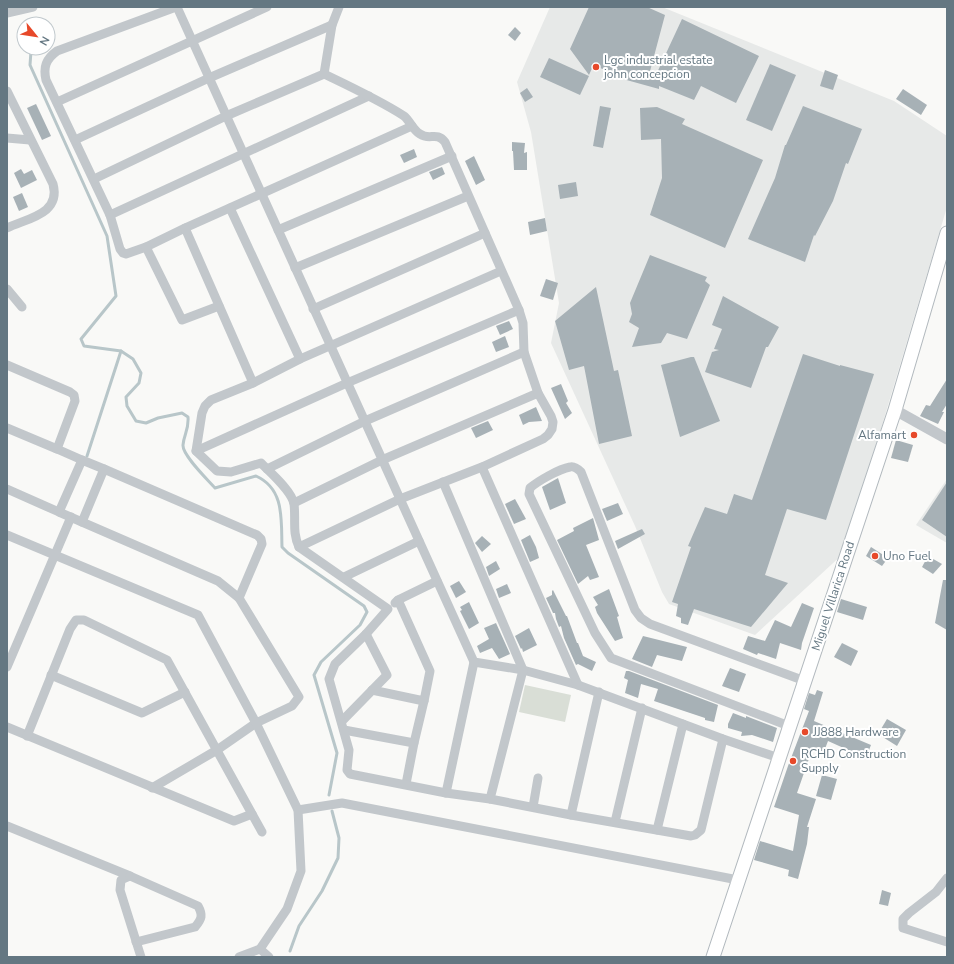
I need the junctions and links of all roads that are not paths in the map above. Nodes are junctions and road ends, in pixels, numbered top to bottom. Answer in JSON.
{"nodes":[{"id":1,"x":33,"y":7,"type":"edge"},
{"id":2,"x":176,"y":7,"type":"edge"},
{"id":3,"x":266,"y":7,"type":"edge"},
{"id":4,"x":338,"y":7,"type":"edge"},
{"id":5,"x":7,"y":13,"type":"edge"},
{"id":6,"x":332,"y":25,"type":"junction"},
{"id":7,"x":192,"y":40,"type":"junction"},
{"id":8,"x":324,"y":74,"type":"junction"},
{"id":9,"x":209,"y":78,"type":"junction"},
{"id":10,"x":8,"y":94,"type":"edge"},
{"id":11,"x":369,"y":96,"type":"junction"},
{"id":12,"x":57,"y":102,"type":"junction"},
{"id":13,"x":226,"y":116,"type":"junction"},
{"id":14,"x":412,"y":126,"type":"junction"},
{"id":15,"x":7,"y":138,"type":"edge"},
{"id":16,"x":30,"y":140,"type":"junction"},
{"id":17,"x":75,"y":140,"type":"junction"},
{"id":18,"x":243,"y":154,"type":"junction"},
{"id":19,"x":452,"y":156,"type":"junction"},
{"id":20,"x":94,"y":179,"type":"junction"},
{"id":21,"x":261,"y":194,"type":"junction"},
{"id":22,"x":468,"y":196,"type":"junction"},
{"id":23,"x":230,"y":208,"type":"junction"},
{"id":24,"x":110,"y":214,"type":"junction"},
{"id":25,"x":8,"y":226,"type":"edge"},
{"id":26,"x":185,"y":228,"type":"junction"},
{"id":27,"x":278,"y":230,"type":"junction"},
{"id":28,"x":485,"y":233,"type":"junction"},
{"id":29,"x":947,"y":233,"type":"edge"},
{"id":30,"x":146,"y":247,"type":"junction"},
{"id":31,"x":295,"y":268,"type":"junction"},
{"id":32,"x":501,"y":271,"type":"junction"},
{"id":33,"x":7,"y":289,"type":"edge"},
{"id":34,"x":219,"y":306,"type":"junction"},
{"id":35,"x":22,"y":307,"type":"dead end"},
{"id":36,"x":313,"y":309,"type":"junction"},
{"id":37,"x":519,"y":310,"type":"junction"},
{"id":38,"x":331,"y":346,"type":"junction"},
{"id":39,"x":524,"y":352,"type":"junction"},
{"id":40,"x":300,"y":359,"type":"junction"},
{"id":41,"x":7,"y":365,"type":"edge"},
{"id":42,"x":253,"y":383,"type":"junction"},
{"id":43,"x":347,"y":384,"type":"junction"},
{"id":44,"x":538,"y":393,"type":"junction"},
{"id":45,"x":895,"y":410,"type":"junction"},
{"id":46,"x":364,"y":421,"type":"junction"},
{"id":47,"x":7,"y":428,"type":"edge"},
{"id":48,"x":947,"y":439,"type":"edge"},
{"id":49,"x":57,"y":449,"type":"junction"},
{"id":50,"x":196,"y":451,"type":"junction"},
{"id":51,"x":82,"y":460,"type":"junction"},
{"id":52,"x":382,"y":460,"type":"junction"},
{"id":53,"x":482,"y":466,"type":"junction"},
{"id":54,"x":104,"y":469,"type":"junction"},
{"id":55,"x":267,"y":469,"type":"junction"},
{"id":56,"x":443,"y":482,"type":"junction"},
{"id":57,"x":7,"y":489,"type":"edge"},
{"id":58,"x":400,"y":499,"type":"junction"},
{"id":59,"x":294,"y":503,"type":"junction"},
{"id":60,"x":59,"y":512,"type":"junction"},
{"id":61,"x":71,"y":517,"type":"junction"},
{"id":62,"x":82,"y":522,"type":"junction"},
{"id":63,"x":7,"y":535,"type":"edge"},
{"id":64,"x":419,"y":541,"type":"junction"},
{"id":65,"x":299,"y":547,"type":"junction"},
{"id":66,"x":55,"y":555,"type":"junction"},
{"id":67,"x":344,"y":577,"type":"junction"},
{"id":68,"x":437,"y":580,"type":"junction"},
{"id":69,"x":239,"y":598,"type":"junction"},
{"id":70,"x":398,"y":600,"type":"junction"},
{"id":71,"x":388,"y":609,"type":"junction"},
{"id":72,"x":366,"y":634,"type":"junction"},
{"id":73,"x":474,"y":662,"type":"junction"},
{"id":74,"x":7,"y":667,"type":"edge"},
{"id":75,"x":523,"y":670,"type":"junction"},
{"id":76,"x":51,"y":675,"type":"junction"},
{"id":77,"x":805,"y":681,"type":"junction"},
{"id":78,"x":578,"y":685,"type":"junction"},
{"id":79,"x":372,"y":690,"type":"junction"},
{"id":80,"x":185,"y":692,"type":"junction"},
{"id":81,"x":599,"y":692,"type":"junction"},
{"id":82,"x":424,"y":701,"type":"junction"},
{"id":83,"x":642,"y":708,"type":"junction"},
{"id":84,"x":256,"y":723,"type":"junction"},
{"id":85,"x":683,"y":724,"type":"junction"},
{"id":86,"x":343,"y":726,"type":"junction"},
{"id":87,"x":789,"y":726,"type":"junction"},
{"id":88,"x":7,"y":727,"type":"edge"},
{"id":89,"x":27,"y":736,"type":"junction"},
{"id":90,"x":723,"y":739,"type":"junction"},
{"id":91,"x":414,"y":743,"type":"junction"},
{"id":92,"x":217,"y":750,"type":"junction"},
{"id":93,"x":779,"y":758,"type":"junction"},
{"id":94,"x":538,"y":778,"type":"dead end"},
{"id":95,"x":406,"y":784,"type":"junction"},
{"id":96,"x":152,"y":788,"type":"junction"},
{"id":97,"x":446,"y":792,"type":"junction"},
{"id":98,"x":490,"y":799,"type":"junction"},
{"id":99,"x":534,"y":807,"type":"junction"},
{"id":100,"x":298,"y":810,"type":"junction"},
{"id":101,"x":252,"y":814,"type":"junction"},
{"id":102,"x":571,"y":815,"type":"junction"},
{"id":103,"x":615,"y":822,"type":"junction"},
{"id":104,"x":7,"y":826,"type":"edge"},
{"id":105,"x":657,"y":830,"type":"junction"},
{"id":106,"x":262,"y":832,"type":"dead end"},
{"id":107,"x":130,"y":876,"type":"junction"},
{"id":108,"x":947,"y":878,"type":"edge"},
{"id":109,"x":738,"y":880,"type":"junction"},
{"id":110,"x":136,"y":942,"type":"junction"},
{"id":111,"x":947,"y":942,"type":"edge"},
{"id":112,"x":260,"y":949,"type":"junction"},
{"id":113,"x":141,"y":957,"type":"edge"},
{"id":114,"x":239,"y":957,"type":"edge"},
{"id":115,"x":269,"y":957,"type":"edge"},
{"id":116,"x":713,"y":957,"type":"edge"}],
"edges":[{"from":1,"to":5,"type":"street"},
{"from":2,"to":7,"type":"street"},
{"from":2,"to":12,"type":"street"},
{"from":3,"to":7,"type":"street"},
{"from":4,"to":6,"type":"street"},
{"from":6,"to":8,"type":"street"},
{"from":6,"to":9,"type":"street"},
{"from":7,"to":9,"type":"street"},
{"from":7,"to":12,"type":"street"},
{"from":8,"to":11,"type":"street"},
{"from":8,"to":13,"type":"street"},
{"from":9,"to":13,"type":"street"},
{"from":9,"to":17,"type":"street"},
{"from":10,"to":16,"type":"street"},
{"from":11,"to":14,"type":"street"},
{"from":11,"to":18,"type":"street"},
{"from":12,"to":17,"type":"street"},
{"from":13,"to":18,"type":"street"},
{"from":13,"to":20,"type":"street"},
{"from":14,"to":19,"type":"street"},
{"from":14,"to":21,"type":"street"},
{"from":15,"to":16,"type":"street"},
{"from":16,"to":25,"type":"street"},
{"from":17,"to":20,"type":"street"},
{"from":18,"to":21,"type":"street"},
{"from":18,"to":24,"type":"street"},
{"from":19,"to":22,"type":"street"},
{"from":19,"to":27,"type":"street"},
{"from":20,"to":24,"type":"street"},
{"from":21,"to":23,"type":"street"},
{"from":21,"to":27,"type":"street"},
{"from":22,"to":28,"type":"street"},
{"from":22,"to":31,"type":"street"},
{"from":23,"to":26,"type":"street"},
{"from":23,"to":40,"type":"street"},
{"from":24,"to":30,"type":"street"},
{"from":26,"to":30,"type":"street"},
{"from":26,"to":34,"type":"street"},
{"from":27,"to":31,"type":"street"},
{"from":28,"to":32,"type":"street"},
{"from":28,"to":36,"type":"street"},
{"from":29,"to":45,"type":"main road","name":"Miguel Villarica Road"},
{"from":30,"to":34,"type":"street"},
{"from":31,"to":36,"type":"street"},
{"from":32,"to":37,"type":"street"},
{"from":32,"to":38,"type":"street"},
{"from":33,"to":35,"type":"street"},
{"from":34,"to":42,"type":"street"},
{"from":36,"to":38,"type":"street"},
{"from":37,"to":39,"type":"street"},
{"from":37,"to":43,"type":"street"},
{"from":38,"to":40,"type":"street"},
{"from":38,"to":43,"type":"street"},
{"from":39,"to":44,"type":"street"},
{"from":39,"to":46,"type":"street"},
{"from":40,"to":42,"type":"street"},
{"from":41,"to":49,"type":"street"},
{"from":42,"to":50,"type":"street"},
{"from":43,"to":46,"type":"street"},
{"from":43,"to":50,"type":"street"},
{"from":44,"to":52,"type":"street"},
{"from":44,"to":53,"type":"street"},
{"from":45,"to":48,"type":"street"},
{"from":45,"to":77,"type":"main road","name":"Miguel Villarica Road"},
{"from":46,"to":52,"type":"street"},
{"from":46,"to":55,"type":"street"},
{"from":47,"to":49,"type":"street"},
{"from":49,"to":51,"type":"street"},
{"from":50,"to":55,"type":"street"},
{"from":51,"to":54,"type":"street"},
{"from":51,"to":60,"type":"street"},
{"from":52,"to":58,"type":"street"},
{"from":52,"to":59,"type":"street"},
{"from":53,"to":56,"type":"street"},
{"from":53,"to":78,"type":"street"},
{"from":54,"to":62,"type":"street"},
{"from":54,"to":69,"type":"street"},
{"from":55,"to":59,"type":"street"},
{"from":56,"to":58,"type":"street"},
{"from":56,"to":75,"type":"street"},
{"from":57,"to":60,"type":"street"},
{"from":58,"to":64,"type":"street"},
{"from":58,"to":65,"type":"street"},
{"from":59,"to":65,"type":"street"},
{"from":60,"to":61,"type":"street"},
{"from":61,"to":62,"type":"street"},
{"from":61,"to":66,"type":"street"},
{"from":62,"to":69,"type":"street"},
{"from":63,"to":66,"type":"street"},
{"from":64,"to":67,"type":"street"},
{"from":64,"to":68,"type":"street"},
{"from":65,"to":67,"type":"street"},
{"from":66,"to":74,"type":"street"},
{"from":66,"to":84,"type":"street"},
{"from":67,"to":71,"type":"street"},
{"from":68,"to":70,"type":"street"},
{"from":68,"to":73,"type":"street"},
{"from":69,"to":84,"type":"street"},
{"from":70,"to":71,"type":"street"},
{"from":70,"to":82,"type":"street"},
{"from":71,"to":72,"type":"street"},
{"from":72,"to":79,"type":"street"},
{"from":72,"to":86,"type":"street"},
{"from":73,"to":75,"type":"street"},
{"from":73,"to":97,"type":"street"},
{"from":75,"to":78,"type":"street"},
{"from":75,"to":98,"type":"street"},
{"from":76,"to":80,"type":"street"},
{"from":76,"to":80,"type":"street"},
{"from":76,"to":89,"type":"street"},
{"from":77,"to":87,"type":"main road","name":"Miguel Villarica Road"},
{"from":77,"to":87,"type":"street"},
{"from":78,"to":81,"type":"street"},
{"from":79,"to":82,"type":"street"},
{"from":79,"to":86,"type":"street"},
{"from":80,"to":92,"type":"street"},
{"from":81,"to":83,"type":"street"},
{"from":81,"to":102,"type":"street"},
{"from":82,"to":91,"type":"street"},
{"from":83,"to":85,"type":"street"},
{"from":83,"to":103,"type":"street"},
{"from":84,"to":92,"type":"street"},
{"from":84,"to":100,"type":"street"},
{"from":85,"to":90,"type":"street"},
{"from":85,"to":105,"type":"street"},
{"from":86,"to":91,"type":"street"},
{"from":86,"to":95,"type":"street"},
{"from":87,"to":93,"type":"main road","name":"Miguel Villarica Road"},
{"from":88,"to":89,"type":"street"},
{"from":89,"to":96,"type":"street"},
{"from":90,"to":93,"type":"street"},
{"from":90,"to":105,"type":"street"},
{"from":91,"to":95,"type":"street"},
{"from":92,"to":96,"type":"street"},
{"from":92,"to":101,"type":"street"},
{"from":93,"to":109,"type":"main road","name":"Miguel Villarica Road"},
{"from":94,"to":99,"type":"street"},
{"from":95,"to":97,"type":"street"},
{"from":96,"to":101,"type":"street"},
{"from":97,"to":98,"type":"street"},
{"from":98,"to":99,"type":"street"},
{"from":99,"to":102,"type":"street"},
{"from":100,"to":109,"type":"street"},
{"from":100,"to":112,"type":"street"},
{"from":101,"to":106,"type":"street"},
{"from":102,"to":103,"type":"street"},
{"from":103,"to":105,"type":"street"},
{"from":104,"to":107,"type":"street"},
{"from":107,"to":110,"type":"street"},
{"from":107,"to":110,"type":"street"},
{"from":108,"to":111,"type":"street"},
{"from":109,"to":116,"type":"main road","name":"Miguel Villarica Road"},
{"from":110,"to":113,"type":"street"},
{"from":112,"to":114,"type":"street"},
{"from":112,"to":115,"type":"street"}]}
